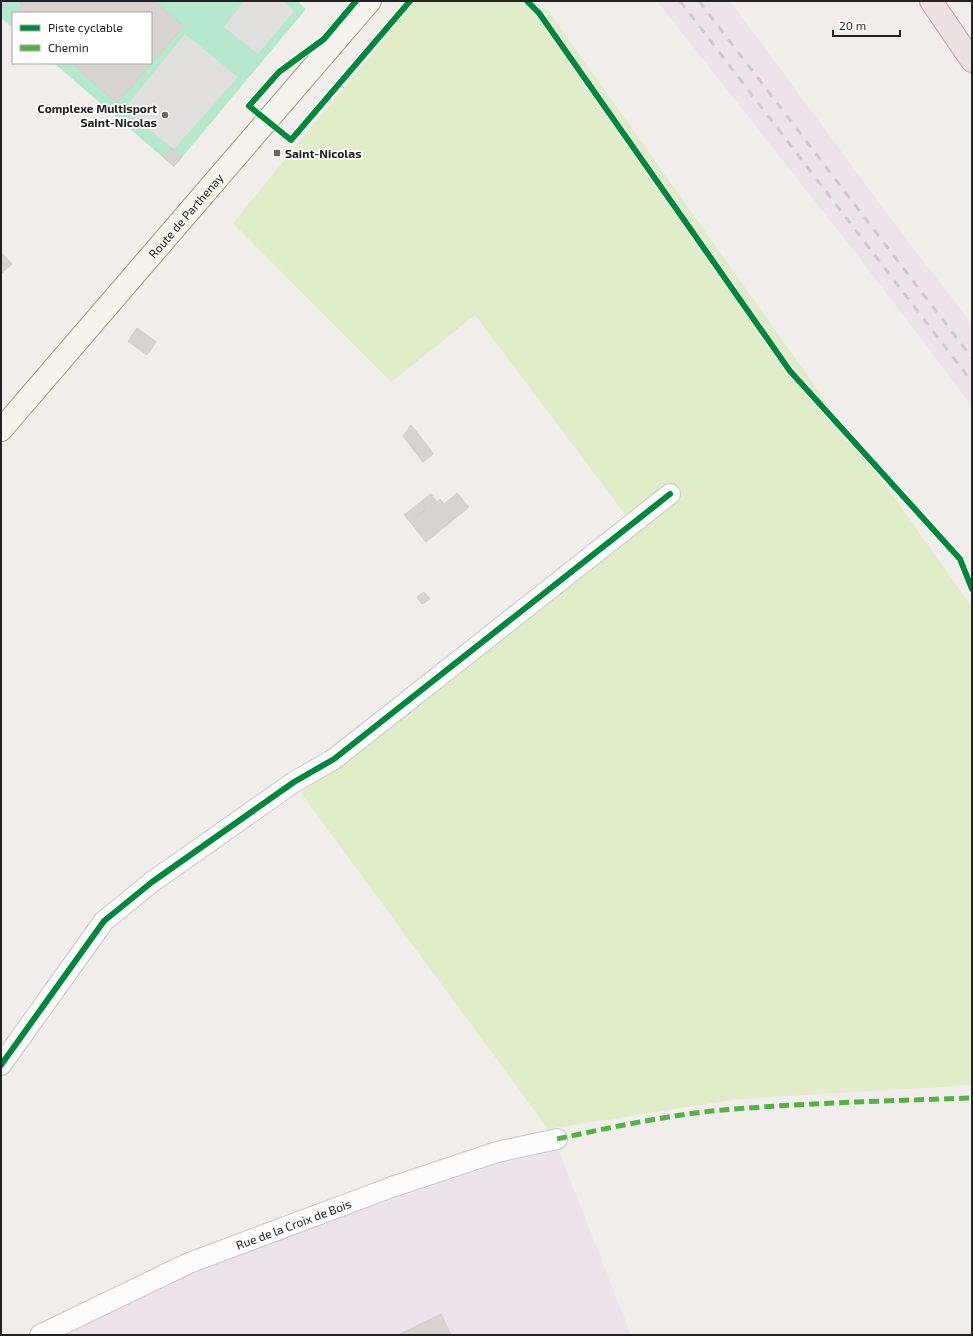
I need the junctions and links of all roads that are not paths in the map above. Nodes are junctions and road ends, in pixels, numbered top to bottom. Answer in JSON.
{"nodes":[{"id":1,"x":370,"y":1,"type":"edge"},
{"id":2,"x":931,"y":1,"type":"edge"},
{"id":3,"x":972,"y":61,"type":"edge"},
{"id":4,"x":1,"y":430,"type":"edge"},
{"id":5,"x":670,"y":494,"type":"dead end"},
{"id":6,"x":1,"y":1065,"type":"edge"},
{"id":7,"x":556,"y":1139,"type":"dead end"},
{"id":8,"x":40,"y":1335,"type":"edge"}],
"edges":[{"from":1,"to":4,"type":"main road","name":"Route de Parthenay"},
{"from":2,"to":3,"type":"highway"},
{"from":5,"to":6,"type":"street"},
{"from":7,"to":8,"type":"street","name":"Rue de la Croix de Bois"}]}
